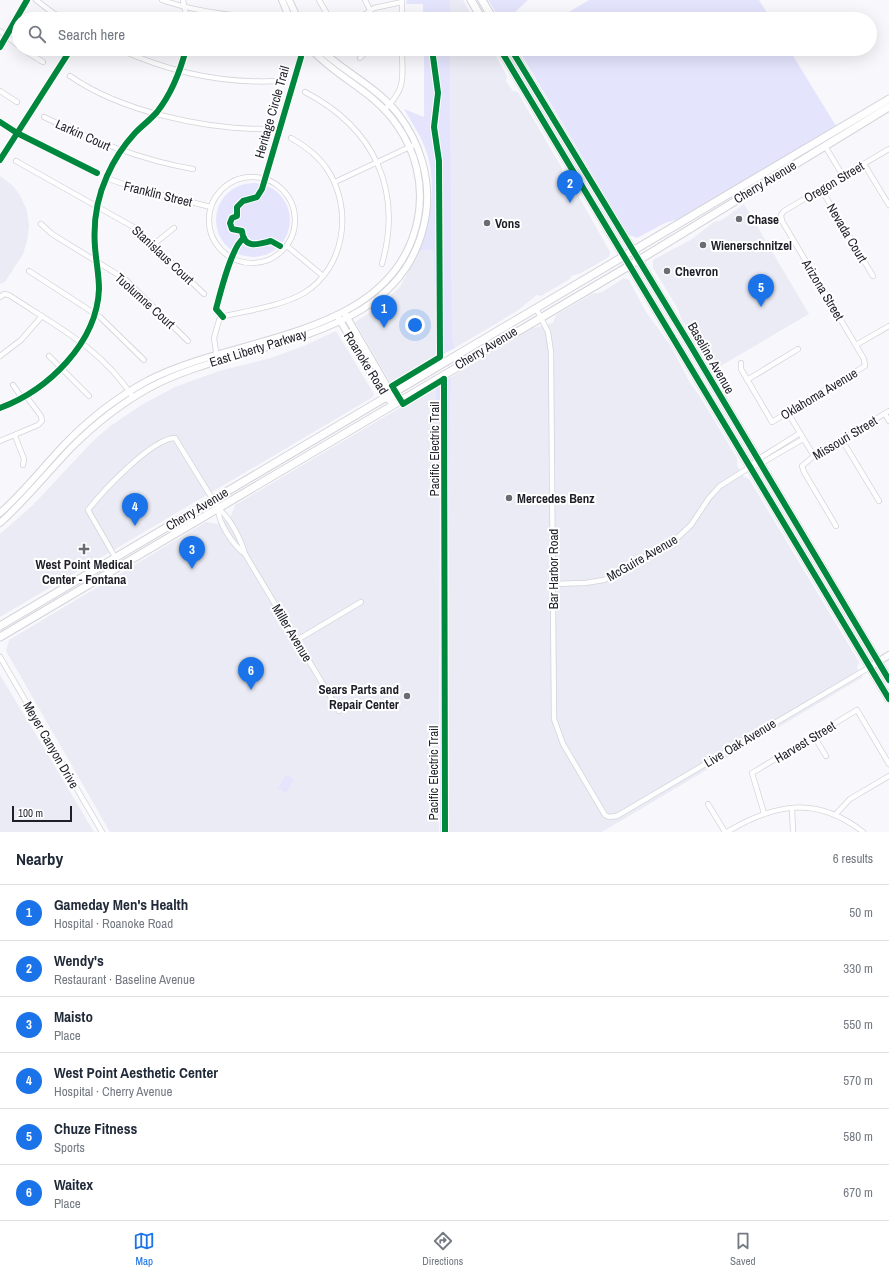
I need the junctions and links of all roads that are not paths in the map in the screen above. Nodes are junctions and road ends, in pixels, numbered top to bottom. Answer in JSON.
{"nodes":[{"id":1,"x":27,"y":0,"type":"edge"},
{"id":2,"x":36,"y":0,"type":"edge"},
{"id":3,"x":162,"y":0,"type":"edge"},
{"id":4,"x":184,"y":0,"type":"edge"},
{"id":5,"x":282,"y":0,"type":"edge"},
{"id":6,"x":290,"y":0,"type":"edge"},
{"id":7,"x":319,"y":0,"type":"edge"},
{"id":8,"x":365,"y":0,"type":"edge"},
{"id":9,"x":471,"y":0,"type":"edge"},
{"id":10,"x":482,"y":0,"type":"edge"},
{"id":11,"x":402,"y":1,"type":"edge"},
{"id":12,"x":185,"y":7,"type":"junction"},
{"id":13,"x":370,"y":10,"type":"junction"},
{"id":14,"x":20,"y":12,"type":"edge"},
{"id":15,"x":51,"y":12,"type":"edge"},
{"id":16,"x":186,"y":12,"type":"edge"},
{"id":17,"x":208,"y":12,"type":"edge"},
{"id":18,"x":287,"y":12,"type":"edge"},
{"id":19,"x":295,"y":12,"type":"edge"},
{"id":20,"x":326,"y":12,"type":"edge"},
{"id":21,"x":367,"y":12,"type":"edge"},
{"id":22,"x":402,"y":12,"type":"edge"},
{"id":23,"x":478,"y":12,"type":"edge"},
{"id":24,"x":489,"y":12,"type":"edge"},
{"id":25,"x":12,"y":26,"type":"edge"},
{"id":26,"x":0,"y":31,"type":"edge"},
{"id":27,"x":6,"y":37,"type":"junction"},
{"id":28,"x":12,"y":41,"type":"edge"},
{"id":29,"x":0,"y":47,"type":"edge"},
{"id":30,"x":33,"y":56,"type":"edge"},
{"id":31,"x":134,"y":56,"type":"edge"},
{"id":32,"x":184,"y":56,"type":"edge"},
{"id":33,"x":318,"y":56,"type":"edge"},
{"id":34,"x":328,"y":56,"type":"edge"},
{"id":35,"x":402,"y":56,"type":"edge"},
{"id":36,"x":504,"y":56,"type":"edge"},
{"id":37,"x":515,"y":56,"type":"edge"},
{"id":38,"x":43,"y":62,"type":"dead end"},
{"id":39,"x":180,"y":71,"type":"junction"},
{"id":40,"x":70,"y":76,"type":"dead end"},
{"id":41,"x":279,"y":81,"type":"dead end"},
{"id":42,"x":0,"y":91,"type":"edge"},
{"id":43,"x":305,"y":92,"type":"dead end"},
{"id":44,"x":889,"y":99,"type":"edge"},
{"id":45,"x":17,"y":102,"type":"dead end"},
{"id":46,"x":390,"y":104,"type":"junction"},
{"id":47,"x":889,"y":107,"type":"edge"},
{"id":48,"x":384,"y":109,"type":"junction"},
{"id":49,"x":156,"y":113,"type":"junction"},
{"id":50,"x":44,"y":117,"type":"dead end"},
{"id":51,"x":264,"y":129,"type":"dead end"},
{"id":52,"x":291,"y":138,"type":"dead end"},
{"id":53,"x":413,"y":146,"type":"junction"},
{"id":54,"x":825,"y":146,"type":"junction"},
{"id":55,"x":889,"y":149,"type":"edge"},
{"id":56,"x":121,"y":151,"type":"junction"},
{"id":57,"x":16,"y":161,"type":"dead end"},
{"id":58,"x":377,"y":162,"type":"junction"},
{"id":59,"x":864,"y":164,"type":"junction"},
{"id":60,"x":193,"y":169,"type":"dead end"},
{"id":61,"x":843,"y":176,"type":"junction"},
{"id":62,"x":106,"y":178,"type":"junction"},
{"id":63,"x":335,"y":182,"type":"junction"},
{"id":64,"x":821,"y":189,"type":"junction"},
{"id":65,"x":97,"y":206,"type":"junction"},
{"id":66,"x":889,"y":206,"type":"edge"},
{"id":67,"x":211,"y":207,"type":"junction"},
{"id":68,"x":781,"y":215,"type":"joint"},
{"id":69,"x":41,"y":224,"type":"dead end"},
{"id":70,"x":174,"y":228,"type":"dead end"},
{"id":71,"x":154,"y":244,"type":"junction"},
{"id":72,"x":287,"y":246,"type":"junction"},
{"id":73,"x":633,"y":250,"type":"junction"},
{"id":74,"x":622,"y":256,"type":"junction"},
{"id":75,"x":639,"y":260,"type":"junction"},
{"id":76,"x":96,"y":262,"type":"junction"},
{"id":77,"x":382,"y":264,"type":"dead end"},
{"id":78,"x":628,"y":266,"type":"junction"},
{"id":79,"x":29,"y":271,"type":"dead end"},
{"id":80,"x":323,"y":276,"type":"junction"},
{"id":81,"x":873,"y":276,"type":"dead end"},
{"id":82,"x":204,"y":294,"type":"dead end"},
{"id":83,"x":0,"y":297,"type":"edge"},
{"id":84,"x":536,"y":308,"type":"junction"},
{"id":85,"x":344,"y":311,"type":"junction"},
{"id":86,"x":95,"y":313,"type":"junction"},
{"id":87,"x":337,"y":314,"type":"junction"},
{"id":88,"x":42,"y":316,"type":"junction"},
{"id":89,"x":541,"y":316,"type":"junction"},
{"id":90,"x":347,"y":317,"type":"junction"},
{"id":91,"x":340,"y":320,"type":"junction"},
{"id":92,"x":889,"y":326,"type":"edge"},
{"id":93,"x":82,"y":341,"type":"junction"},
{"id":94,"x":188,"y":341,"type":"dead end"},
{"id":95,"x":856,"y":345,"type":"junction"},
{"id":96,"x":798,"y":349,"type":"dead end"},
{"id":97,"x":216,"y":354,"type":"junction"},
{"id":98,"x":0,"y":356,"type":"edge"},
{"id":99,"x":49,"y":356,"type":"dead end"},
{"id":100,"x":144,"y":360,"type":"dead end"},
{"id":101,"x":217,"y":360,"type":"junction"},
{"id":102,"x":741,"y":363,"type":"dead end"},
{"id":103,"x":865,"y":364,"type":"joint"},
{"id":104,"x":62,"y":367,"type":"junction"},
{"id":105,"x":747,"y":380,"type":"junction"},
{"id":106,"x":13,"y":385,"type":"dead end"},
{"id":107,"x":132,"y":394,"type":"junction"},
{"id":108,"x":388,"y":395,"type":"junction"},
{"id":109,"x":88,"y":396,"type":"dead end"},
{"id":110,"x":24,"y":397,"type":"junction"},
{"id":111,"x":393,"y":403,"type":"junction"},
{"id":112,"x":0,"y":408,"type":"edge"},
{"id":113,"x":788,"y":413,"type":"junction"},
{"id":114,"x":887,"y":413,"type":"edge"},
{"id":115,"x":889,"y":421,"type":"edge"},
{"id":116,"x":800,"y":433,"type":"junction"},
{"id":117,"x":15,"y":436,"type":"junction"},
{"id":118,"x":801,"y":440,"type":"junction"},
{"id":119,"x":842,"y":440,"type":"junction"},
{"id":120,"x":0,"y":441,"type":"edge"},
{"id":121,"x":814,"y":456,"type":"junction"},
{"id":122,"x":758,"y":462,"type":"junction"},
{"id":123,"x":24,"y":465,"type":"dead end"},
{"id":124,"x":750,"y":467,"type":"junction"},
{"id":125,"x":213,"y":499,"type":"junction"},
{"id":126,"x":879,"y":501,"type":"dead end"},
{"id":127,"x":218,"y":508,"type":"junction"},
{"id":128,"x":0,"y":513,"type":"edge"},
{"id":129,"x":0,"y":523,"type":"edge"},
{"id":130,"x":836,"y":526,"type":"dead end"},
{"id":131,"x":115,"y":558,"type":"junction"},
{"id":132,"x":553,"y":584,"type":"junction"},
{"id":133,"x":361,"y":602,"type":"dead end"},
{"id":134,"x":0,"y":626,"type":"edge"},
{"id":135,"x":0,"y":637,"type":"edge"},
{"id":136,"x":297,"y":640,"type":"junction"},
{"id":137,"x":889,"y":655,"type":"edge"},
{"id":138,"x":0,"y":658,"type":"edge"},
{"id":139,"x":878,"y":662,"type":"junction"},
{"id":140,"x":870,"y":667,"type":"junction"},
{"id":141,"x":889,"y":680,"type":"edge"},
{"id":142,"x":889,"y":699,"type":"edge"},
{"id":143,"x":340,"y":711,"type":"dead end"},
{"id":144,"x":814,"y":736,"type":"junction"},
{"id":145,"x":826,"y":756,"type":"dead end"},
{"id":146,"x":889,"y":764,"type":"edge"},
{"id":147,"x":889,"y":776,"type":"edge"},
{"id":148,"x":708,"y":804,"type":"dead end"},
{"id":149,"x":792,"y":808,"type":"junction"},
{"id":150,"x":764,"y":813,"type":"junction"},
{"id":151,"x":835,"y":815,"type":"junction"},
{"id":152,"x":609,"y":817,"type":"joint"},
{"id":153,"x":102,"y":832,"type":"edge"},
{"id":154,"x":726,"y":832,"type":"edge"},
{"id":155,"x":793,"y":832,"type":"edge"},
{"id":156,"x":863,"y":832,"type":"edge"}],
"edges":[{"from":1,"to":14,"type":"street"},
{"from":2,"to":15,"type":"street"},
{"from":3,"to":12,"type":"street"},
{"from":4,"to":12,"type":"street"},
{"from":5,"to":18,"type":"street"},
{"from":6,"to":19,"type":"street"},
{"from":7,"to":20,"type":"street"},
{"from":8,"to":13,"type":"street"},
{"from":9,"to":23,"type":"main road"},
{"from":10,"to":24,"type":"main road"},
{"from":11,"to":13,"type":"street"},
{"from":11,"to":22,"type":"street"},
{"from":12,"to":16,"type":"street"},
{"from":12,"to":17,"type":"street"},
{"from":13,"to":21,"type":"street"},
{"from":25,"to":27,"type":"street"},
{"from":26,"to":27,"type":"street"},
{"from":27,"to":28,"type":"street"},
{"from":27,"to":29,"type":"street"},
{"from":30,"to":38,"type":"street"},
{"from":31,"to":39,"type":"street"},
{"from":32,"to":39,"type":"street"},
{"from":33,"to":48,"type":"street","name":"East Liberty Parkway"},
{"from":34,"to":46,"type":"street","name":"East Liberty Parkway"},
{"from":35,"to":46,"type":"street"},
{"from":36,"to":74,"type":"main road","name":"Baseline Avenue"},
{"from":37,"to":73,"type":"main road","name":"Baseline Avenue"},
{"from":39,"to":41,"type":"street"},
{"from":39,"to":49,"type":"street"},
{"from":40,"to":49,"type":"street"},
{"from":42,"to":45,"type":"street"},
{"from":43,"to":58,"type":"street"},
{"from":44,"to":73,"type":"main road","name":"Cherry Avenue"},
{"from":46,"to":48,"type":"street"},
{"from":46,"to":53,"type":"street","name":"East Liberty Parkway"},
{"from":47,"to":54,"type":"main road","name":"Cherry Avenue"},
{"from":48,"to":53,"type":"street","name":"East Liberty Parkway"},
{"from":49,"to":51,"type":"street"},
{"from":49,"to":56,"type":"street"},
{"from":50,"to":56,"type":"street","name":"Larkin Court"},
{"from":52,"to":63,"type":"street"},
{"from":53,"to":58,"type":"street"},
{"from":53,"to":85,"type":"street","name":"East Liberty Parkway"},
{"from":53,"to":90,"type":"street","name":"East Liberty Parkway"},
{"from":54,"to":61,"type":"street"},
{"from":54,"to":75,"type":"main road","name":"Cherry Avenue"},
{"from":55,"to":59,"type":"street","name":"Oregon Street"},
{"from":56,"to":60,"type":"street","name":"Larkin Court"},
{"from":56,"to":62,"type":"street"},
{"from":57,"to":65,"type":"street","name":"Stanislaus Court"},
{"from":58,"to":63,"type":"street"},
{"from":58,"to":77,"type":"street"},
{"from":59,"to":61,"type":"street","name":"Oregon Street"},
{"from":59,"to":66,"type":"street"},
{"from":61,"to":64,"type":"street","name":"Oregon Street"},
{"from":62,"to":65,"type":"street"},
{"from":62,"to":67,"type":"street","name":"Franklin Street"},
{"from":63,"to":80,"type":"street"},
{"from":64,"to":68,"type":"street","name":"Oregon Street"},
{"from":64,"to":81,"type":"street","name":"Nevada Court"},
{"from":65,"to":71,"type":"street","name":"Stanislaus Court"},
{"from":65,"to":76,"type":"street"},
{"from":67,"to":72,"type":"street"},
{"from":67,"to":72,"type":"street"},
{"from":68,"to":95,"type":"street","name":"Arizona Street"},
{"from":69,"to":76,"type":"street","name":"Tuolumne Court"},
{"from":70,"to":71,"type":"street"},
{"from":71,"to":82,"type":"street","name":"Stanislaus Court"},
{"from":72,"to":80,"type":"street"},
{"from":73,"to":74,"type":"main road","name":"Cherry Avenue"},
{"from":73,"to":75,"type":"main road","name":"Baseline Avenue"},
{"from":74,"to":78,"type":"main road","name":"Baseline Avenue"},
{"from":74,"to":84,"type":"main road","name":"Cherry Avenue"},
{"from":75,"to":78,"type":"main road","name":"Cherry Avenue"},
{"from":75,"to":122,"type":"main road","name":"Baseline Avenue"},
{"from":76,"to":86,"type":"street"},
{"from":76,"to":94,"type":"street","name":"Tuolumne Court"},
{"from":78,"to":89,"type":"main road","name":"Cherry Avenue"},
{"from":78,"to":124,"type":"main road","name":"Baseline Avenue"},
{"from":79,"to":86,"type":"street"},
{"from":80,"to":97,"type":"street"},
{"from":83,"to":88,"type":"street"},
{"from":84,"to":89,"type":"street","name":"Bar Harbor Road"},
{"from":84,"to":108,"type":"main road","name":"Cherry Avenue"},
{"from":85,"to":87,"type":"street","name":"East Liberty Parkway"},
{"from":85,"to":90,"type":"street","name":"Roanoke Road"},
{"from":86,"to":93,"type":"street"},
{"from":86,"to":100,"type":"street"},
{"from":87,"to":91,"type":"street","name":"Roanoke Road"},
{"from":87,"to":97,"type":"street","name":"East Liberty Parkway"},
{"from":88,"to":93,"type":"street"},
{"from":88,"to":98,"type":"street"},
{"from":89,"to":111,"type":"main road","name":"Cherry Avenue"},
{"from":89,"to":132,"type":"street","name":"Bar Harbor Road"},
{"from":90,"to":91,"type":"street","name":"East Liberty Parkway"},
{"from":90,"to":108,"type":"street","name":"Roanoke Road"},
{"from":91,"to":101,"type":"street","name":"East Liberty Parkway"},
{"from":91,"to":108,"type":"street","name":"Roanoke Road"},
{"from":92,"to":95,"type":"street"},
{"from":93,"to":104,"type":"street"},
{"from":93,"to":107,"type":"street"},
{"from":95,"to":103,"type":"street","name":"Arizona Street"},
{"from":96,"to":105,"type":"street"},
{"from":97,"to":101,"type":"street"},
{"from":97,"to":107,"type":"street","name":"East Liberty Parkway"},
{"from":99,"to":104,"type":"street"},
{"from":101,"to":107,"type":"street","name":"East Liberty Parkway"},
{"from":102,"to":105,"type":"street"},
{"from":103,"to":113,"type":"street","name":"Oklahoma Avenue"},
{"from":104,"to":109,"type":"street"},
{"from":104,"to":110,"type":"street"},
{"from":105,"to":113,"type":"street","name":"Oklahoma Avenue"},
{"from":106,"to":110,"type":"street"},
{"from":107,"to":128,"type":"street","name":"East Liberty Parkway"},
{"from":107,"to":129,"type":"street","name":"East Liberty Parkway"},
{"from":108,"to":111,"type":"street","name":"Roanoke Road"},
{"from":108,"to":125,"type":"main road","name":"Cherry Avenue"},
{"from":110,"to":112,"type":"street"},
{"from":110,"to":117,"type":"street"},
{"from":111,"to":127,"type":"main road","name":"Cherry Avenue"},
{"from":113,"to":116,"type":"street"},
{"from":114,"to":115,"type":"street"},
{"from":114,"to":119,"type":"street","name":"Missouri Street"},
{"from":116,"to":118,"type":"street"},
{"from":116,"to":122,"type":"street","name":"McGuire Avenue"},
{"from":117,"to":120,"type":"street"},
{"from":117,"to":123,"type":"street"},
{"from":118,"to":121,"type":"street"},
{"from":118,"to":122,"type":"street","name":"McGuire Avenue"},
{"from":119,"to":121,"type":"street","name":"Missouri Street"},
{"from":119,"to":126,"type":"street"},
{"from":121,"to":130,"type":"street","name":"Missouri Street"},
{"from":122,"to":124,"type":"street","name":"McGuire Avenue"},
{"from":122,"to":139,"type":"main road","name":"Baseline Avenue"},
{"from":124,"to":132,"type":"street","name":"McGuire Avenue"},
{"from":124,"to":140,"type":"main road","name":"Baseline Avenue"},
{"from":125,"to":127,"type":"street","name":"Miller Avenue"},
{"from":125,"to":131,"type":"main road","name":"Cherry Avenue"},
{"from":125,"to":131,"type":"street","name":"Miller Avenue"},
{"from":127,"to":135,"type":"main road","name":"Cherry Avenue"},
{"from":127,"to":136,"type":"street","name":"Miller Avenue"},
{"from":131,"to":134,"type":"main road","name":"Cherry Avenue"},
{"from":132,"to":152,"type":"street","name":"Bar Harbor Road"},
{"from":133,"to":136,"type":"street"},
{"from":136,"to":143,"type":"street","name":"Miller Avenue"},
{"from":137,"to":139,"type":"street"},
{"from":138,"to":153,"type":"street","name":"Meyer Canyon Drive"},
{"from":139,"to":140,"type":"street"},
{"from":139,"to":141,"type":"main road","name":"Baseline Avenue"},
{"from":140,"to":142,"type":"main road","name":"Baseline Avenue"},
{"from":140,"to":152,"type":"street","name":"Live Oak Avenue"},
{"from":144,"to":145,"type":"street"},
{"from":144,"to":146,"type":"street","name":"Harvest Street"},
{"from":144,"to":150,"type":"street","name":"Harvest Street"},
{"from":147,"to":151,"type":"street"},
{"from":148,"to":154,"type":"street"},
{"from":149,"to":150,"type":"street"},
{"from":149,"to":151,"type":"street"},
{"from":149,"to":155,"type":"street"},
{"from":150,"to":154,"type":"street"},
{"from":151,"to":156,"type":"street"}]}
